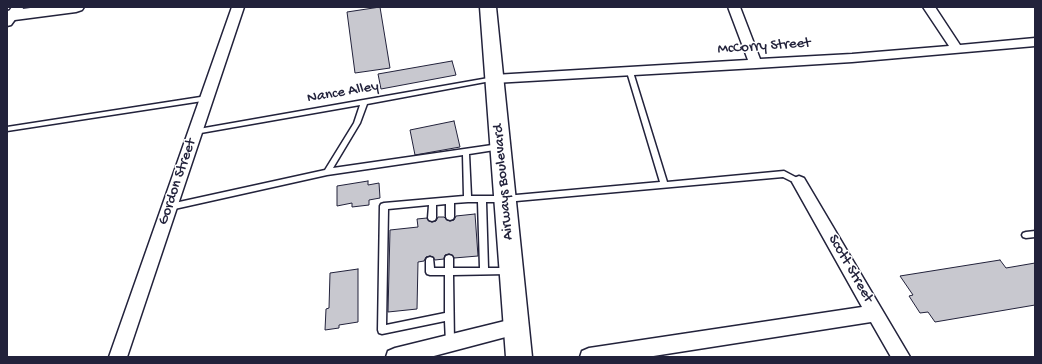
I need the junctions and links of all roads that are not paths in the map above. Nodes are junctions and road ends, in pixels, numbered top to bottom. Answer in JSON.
{"nodes":[{"id":1,"x":76,"y":7,"type":"edge"},
{"id":2,"x":238,"y":7,"type":"edge"},
{"id":3,"x":488,"y":7,"type":"edge"},
{"id":4,"x":734,"y":7,"type":"edge"},
{"id":5,"x":929,"y":7,"type":"edge"},
{"id":6,"x":11,"y":15,"type":"edge"},
{"id":7,"x":1035,"y":42,"type":"edge"},
{"id":8,"x":957,"y":49,"type":"junction"},
{"id":9,"x":756,"y":64,"type":"junction"},
{"id":10,"x":630,"y":72,"type":"junction"},
{"id":11,"x":494,"y":79,"type":"junction"},
{"id":12,"x":207,"y":98,"type":"junction"},
{"id":13,"x":364,"y":102,"type":"junction"},
{"id":14,"x":7,"y":129,"type":"edge"},
{"id":15,"x":195,"y":132,"type":"junction"},
{"id":16,"x":501,"y":147,"type":"junction"},
{"id":17,"x":466,"y":152,"type":"junction"},
{"id":18,"x":327,"y":172,"type":"junction"},
{"id":19,"x":799,"y":182,"type":"joint"},
{"id":20,"x":664,"y":185,"type":"junction"},
{"id":21,"x":468,"y":199,"type":"junction"},
{"id":22,"x":482,"y":199,"type":"junction"},
{"id":23,"x":505,"y":199,"type":"junction"},
{"id":24,"x":450,"y":200,"type":"junction"},
{"id":25,"x":433,"y":202,"type":"junction"},
{"id":26,"x":170,"y":206,"type":"junction"},
{"id":27,"x":450,"y":216,"type":"dead end"},
{"id":28,"x":432,"y":218,"type":"dead end"},
{"id":29,"x":1035,"y":234,"type":"edge"},
{"id":30,"x":1026,"y":235,"type":"dead end"},
{"id":31,"x":449,"y":258,"type":"dead end"},
{"id":32,"x":430,"y":260,"type":"dead end"},
{"id":33,"x":484,"y":271,"type":"junction"},
{"id":34,"x":512,"y":271,"type":"junction"},
{"id":35,"x":449,"y":272,"type":"junction"},
{"id":36,"x":875,"y":313,"type":"junction"},
{"id":37,"x":449,"y":316,"type":"junction"},
{"id":38,"x":517,"y":326,"type":"junction"},
{"id":39,"x":450,"y":343,"type":"junction"},
{"id":40,"x":118,"y":357,"type":"edge"},
{"id":41,"x":395,"y":357,"type":"edge"},
{"id":42,"x":519,"y":357,"type":"edge"},
{"id":43,"x":589,"y":357,"type":"edge"},
{"id":44,"x":901,"y":357,"type":"edge"}],
"edges":[{"from":1,"to":6,"type":"main road"},
{"from":2,"to":12,"type":"street","name":"Gordon Street"},
{"from":3,"to":11,"type":"main road","name":"Airways Boulevard"},
{"from":4,"to":9,"type":"street"},
{"from":5,"to":8,"type":"street"},
{"from":7,"to":8,"type":"street","name":"McCorry Street"},
{"from":8,"to":9,"type":"street","name":"McCorry Street"},
{"from":9,"to":10,"type":"street","name":"McCorry Street"},
{"from":10,"to":11,"type":"street","name":"McCorry Street"},
{"from":10,"to":20,"type":"lane"},
{"from":11,"to":13,"type":"lane","name":"Nance Alley"},
{"from":11,"to":16,"type":"main road","name":"Airways Boulevard"},
{"from":12,"to":14,"type":"lane"},
{"from":12,"to":15,"type":"street","name":"Gordon Street"},
{"from":13,"to":15,"type":"lane","name":"Nance Alley"},
{"from":13,"to":18,"type":"lane"},
{"from":15,"to":26,"type":"street","name":"Gordon Street"},
{"from":16,"to":17,"type":"lane"},
{"from":16,"to":23,"type":"main road","name":"Airways Boulevard"},
{"from":17,"to":18,"type":"lane"},
{"from":17,"to":21,"type":"lane"},
{"from":18,"to":26,"type":"lane"},
{"from":19,"to":20,"type":"lane"},
{"from":19,"to":36,"type":"street","name":"Scott Street"},
{"from":20,"to":23,"type":"lane"},
{"from":21,"to":22,"type":"lane"},
{"from":21,"to":24,"type":"lane"},
{"from":22,"to":23,"type":"lane"},
{"from":22,"to":33,"type":"lane"},
{"from":23,"to":34,"type":"main road","name":"Airways Boulevard"},
{"from":24,"to":25,"type":"lane"},
{"from":24,"to":27,"type":"lane"},
{"from":25,"to":28,"type":"lane"},
{"from":25,"to":37,"type":"lane"},
{"from":26,"to":40,"type":"street","name":"Gordon Street"},
{"from":29,"to":30,"type":"lane"},
{"from":31,"to":35,"type":"lane"},
{"from":32,"to":35,"type":"lane"},
{"from":33,"to":34,"type":"lane"},
{"from":33,"to":35,"type":"lane"},
{"from":34,"to":38,"type":"main road","name":"Airways Boulevard"},
{"from":35,"to":37,"type":"lane"},
{"from":36,"to":43,"type":"street"},
{"from":36,"to":44,"type":"street","name":"Scott Street"},
{"from":37,"to":39,"type":"lane"},
{"from":38,"to":39,"type":"street"},
{"from":38,"to":42,"type":"main road","name":"Airways Boulevard"},
{"from":39,"to":41,"type":"street"}]}
